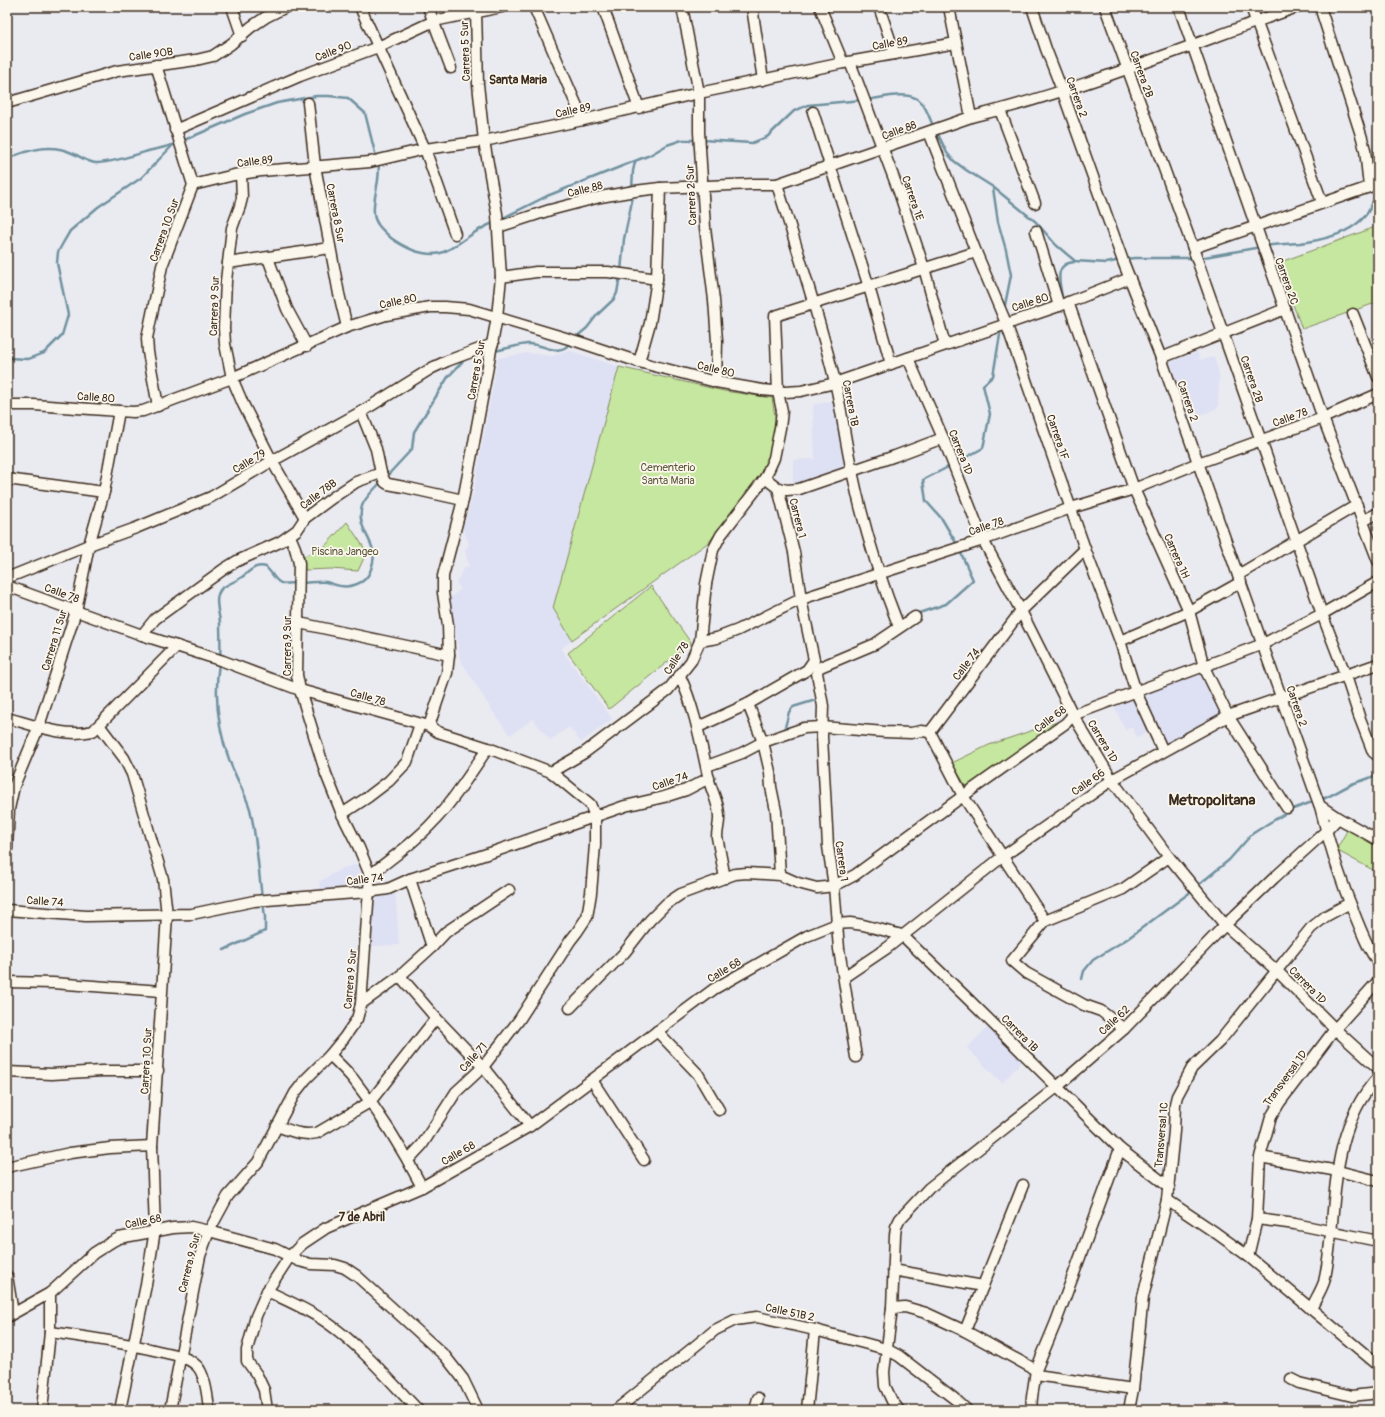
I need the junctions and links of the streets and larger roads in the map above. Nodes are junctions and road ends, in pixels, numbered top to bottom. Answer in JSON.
{"nodes":[{"id":1,"x":232,"y":7,"type":"edge"},
{"id":2,"x":286,"y":7,"type":"edge"},
{"id":3,"x":360,"y":7,"type":"edge"},
{"id":4,"x":428,"y":7,"type":"edge"},
{"id":5,"x":502,"y":7,"type":"edge"},
{"id":6,"x":534,"y":7,"type":"edge"},
{"id":7,"x":604,"y":7,"type":"edge"},
{"id":8,"x":682,"y":7,"type":"edge"},
{"id":9,"x":752,"y":7,"type":"edge"},
{"id":10,"x":820,"y":7,"type":"edge"},
{"id":11,"x":879,"y":7,"type":"edge"},
{"id":12,"x":949,"y":7,"type":"edge"},
{"id":13,"x":1032,"y":7,"type":"edge"},
{"id":14,"x":1105,"y":7,"type":"edge"},
{"id":15,"x":1179,"y":7,"type":"edge"},
{"id":16,"x":1250,"y":7,"type":"edge"},
{"id":17,"x":1298,"y":7,"type":"edge"},
{"id":18,"x":1320,"y":7,"type":"edge"},
{"id":19,"x":476,"y":12,"type":"junction"},
{"id":20,"x":434,"y":21,"type":"junction"},
{"id":21,"x":1256,"y":22,"type":"junction"},
{"id":22,"x":242,"y":36,"type":"junction"},
{"id":23,"x":956,"y":43,"type":"junction"},
{"id":24,"x":1192,"y":45,"type":"junction"},
{"id":25,"x":378,"y":47,"type":"junction"},
{"id":26,"x":895,"y":54,"type":"junction"},
{"id":27,"x":847,"y":63,"type":"junction"},
{"id":28,"x":156,"y":65,"type":"junction"},
{"id":29,"x":451,"y":68,"type":"dead end"},
{"id":30,"x":1127,"y":68,"type":"junction"},
{"id":31,"x":763,"y":80,"type":"junction"},
{"id":32,"x":1062,"y":90,"type":"junction"},
{"id":33,"x":699,"y":93,"type":"junction"},
{"id":34,"x":7,"y":103,"type":"edge"},
{"id":35,"x":308,"y":103,"type":"dead end"},
{"id":36,"x":639,"y":108,"type":"junction"},
{"id":37,"x":1000,"y":110,"type":"junction"},
{"id":38,"x":813,"y":112,"type":"dead end"},
{"id":39,"x":971,"y":117,"type":"junction"},
{"id":40,"x":583,"y":120,"type":"junction"},
{"id":41,"x":933,"y":130,"type":"junction"},
{"id":42,"x":176,"y":133,"type":"junction"},
{"id":43,"x":484,"y":141,"type":"junction"},
{"id":44,"x":883,"y":148,"type":"junction"},
{"id":45,"x":425,"y":149,"type":"junction"},
{"id":46,"x":315,"y":166,"type":"junction"},
{"id":47,"x":830,"y":167,"type":"junction"},
{"id":48,"x":241,"y":174,"type":"junction"},
{"id":49,"x":777,"y":184,"type":"junction"},
{"id":50,"x":1373,"y":185,"type":"edge"},
{"id":51,"x":193,"y":186,"type":"junction"},
{"id":52,"x":702,"y":186,"type":"junction"},
{"id":53,"x":660,"y":188,"type":"junction"},
{"id":54,"x":1322,"y":202,"type":"junction"},
{"id":55,"x":1035,"y":203,"type":"dead end"},
{"id":56,"x":498,"y":221,"type":"junction"},
{"id":57,"x":1256,"y":226,"type":"junction"},
{"id":58,"x":1036,"y":231,"type":"dead end"},
{"id":59,"x":455,"y":234,"type":"dead end"},
{"id":60,"x":330,"y":248,"type":"junction"},
{"id":61,"x":1194,"y":250,"type":"junction"},
{"id":62,"x":976,"y":252,"type":"junction"},
{"id":63,"x":268,"y":258,"type":"junction"},
{"id":64,"x":228,"y":263,"type":"junction"},
{"id":65,"x":924,"y":268,"type":"junction"},
{"id":66,"x":502,"y":277,"type":"junction"},
{"id":67,"x":1130,"y":278,"type":"junction"},
{"id":68,"x":657,"y":279,"type":"junction"},
{"id":69,"x":869,"y":287,"type":"junction"},
{"id":70,"x":815,"y":304,"type":"junction"},
{"id":71,"x":1063,"y":304,"type":"junction"},
{"id":72,"x":1285,"y":309,"type":"junction"},
{"id":73,"x":1353,"y":314,"type":"dead end"},
{"id":74,"x":498,"y":317,"type":"junction"},
{"id":75,"x":1006,"y":323,"type":"junction"},
{"id":76,"x":347,"y":327,"type":"junction"},
{"id":77,"x":1223,"y":334,"type":"junction"},
{"id":78,"x":493,"y":344,"type":"junction"},
{"id":79,"x":945,"y":345,"type":"junction"},
{"id":80,"x":306,"y":346,"type":"junction"},
{"id":81,"x":908,"y":358,"type":"junction"},
{"id":82,"x":1161,"y":358,"type":"junction"},
{"id":83,"x":639,"y":362,"type":"junction"},
{"id":84,"x":891,"y":364,"type":"junction"},
{"id":85,"x":1378,"y":377,"type":"edge"},
{"id":86,"x":232,"y":378,"type":"junction"},
{"id":87,"x":716,"y":382,"type":"junction"},
{"id":88,"x":835,"y":383,"type":"junction"},
{"id":89,"x":801,"y":391,"type":"junction"},
{"id":90,"x":778,"y":392,"type":"junction"},
{"id":91,"x":1378,"y":394,"type":"edge"},
{"id":92,"x":7,"y":405,"type":"edge"},
{"id":93,"x":158,"y":406,"type":"junction"},
{"id":94,"x":119,"y":411,"type":"junction"},
{"id":95,"x":782,"y":411,"type":"junction"},
{"id":96,"x":361,"y":412,"type":"junction"},
{"id":97,"x":1323,"y":418,"type":"junction"},
{"id":98,"x":943,"y":438,"type":"junction"},
{"id":99,"x":1261,"y":441,"type":"junction"},
{"id":100,"x":272,"y":461,"type":"junction"},
{"id":101,"x":1198,"y":463,"type":"junction"},
{"id":102,"x":852,"y":471,"type":"junction"},
{"id":103,"x":383,"y":477,"type":"junction"},
{"id":104,"x":765,"y":478,"type":"junction"},
{"id":105,"x":7,"y":479,"type":"edge"},
{"id":106,"x":778,"y":488,"type":"junction"},
{"id":107,"x":1134,"y":488,"type":"junction"},
{"id":108,"x":104,"y":492,"type":"junction"},
{"id":109,"x":463,"y":500,"type":"junction"},
{"id":110,"x":1357,"y":506,"type":"junction"},
{"id":111,"x":1071,"y":508,"type":"junction"},
{"id":112,"x":1378,"y":513,"type":"edge"},
{"id":113,"x":305,"y":518,"type":"junction"},
{"id":114,"x":1363,"y":521,"type":"junction"},
{"id":115,"x":290,"y":536,"type":"junction"},
{"id":116,"x":983,"y":540,"type":"junction"},
{"id":117,"x":1297,"y":541,"type":"junction"},
{"id":118,"x":89,"y":545,"type":"junction"},
{"id":119,"x":1085,"y":549,"type":"junction"},
{"id":120,"x":1378,"y":561,"type":"edge"},
{"id":121,"x":880,"y":574,"type":"junction"},
{"id":122,"x":7,"y":578,"type":"edge"},
{"id":123,"x":1239,"y":578,"type":"junction"},
{"id":124,"x":1378,"y":582,"type":"edge"},
{"id":125,"x":7,"y":586,"type":"edge"},
{"id":126,"x":801,"y":599,"type":"junction"},
{"id":127,"x":76,"y":611,"type":"junction"},
{"id":128,"x":1021,"y":611,"type":"junction"},
{"id":129,"x":1189,"y":611,"type":"junction"},
{"id":130,"x":1322,"y":614,"type":"junction"},
{"id":131,"x":915,"y":617,"type":"dead end"},
{"id":132,"x":299,"y":623,"type":"junction"},
{"id":133,"x":898,"y":625,"type":"junction"},
{"id":134,"x":142,"y":635,"type":"junction"},
{"id":135,"x":700,"y":641,"type":"junction"},
{"id":136,"x":1120,"y":641,"type":"junction"},
{"id":137,"x":1263,"y":644,"type":"junction"},
{"id":138,"x":177,"y":646,"type":"junction"},
{"id":139,"x":449,"y":655,"type":"junction"},
{"id":140,"x":816,"y":664,"type":"junction"},
{"id":141,"x":1378,"y":664,"type":"edge"},
{"id":142,"x":1204,"y":667,"type":"junction"},
{"id":143,"x":680,"y":676,"type":"junction"},
{"id":144,"x":1346,"y":676,"type":"junction"},
{"id":145,"x":300,"y":690,"type":"junction"},
{"id":146,"x":1136,"y":692,"type":"junction"},
{"id":147,"x":1281,"y":697,"type":"junction"},
{"id":148,"x":748,"y":704,"type":"junction"},
{"id":149,"x":1073,"y":715,"type":"junction"},
{"id":150,"x":1228,"y":716,"type":"junction"},
{"id":151,"x":7,"y":718,"type":"edge"},
{"id":152,"x":99,"y":725,"type":"junction"},
{"id":153,"x":425,"y":725,"type":"junction"},
{"id":154,"x":39,"y":726,"type":"junction"},
{"id":155,"x":698,"y":726,"type":"junction"},
{"id":156,"x":822,"y":727,"type":"junction"},
{"id":157,"x":930,"y":732,"type":"junction"},
{"id":158,"x":763,"y":742,"type":"junction"},
{"id":159,"x":488,"y":748,"type":"junction"},
{"id":160,"x":1163,"y":751,"type":"junction"},
{"id":161,"x":1378,"y":756,"type":"edge"},
{"id":162,"x":707,"y":766,"type":"junction"},
{"id":163,"x":552,"y":772,"type":"junction"},
{"id":164,"x":709,"y":778,"type":"junction"},
{"id":165,"x":1112,"y":780,"type":"junction"},
{"id":166,"x":963,"y":796,"type":"junction"},
{"id":167,"x":1318,"y":802,"type":"junction"},
{"id":168,"x":1286,"y":808,"type":"dead end"},
{"id":169,"x":342,"y":814,"type":"junction"},
{"id":170,"x":595,"y":816,"type":"junction"},
{"id":171,"x":1343,"y":821,"type":"junction"},
{"id":172,"x":1326,"y":832,"type":"junction"},
{"id":173,"x":1378,"y":840,"type":"edge"},
{"id":174,"x":7,"y":849,"type":"edge"},
{"id":175,"x":1169,"y":857,"type":"junction"},
{"id":176,"x":1002,"y":858,"type":"junction"},
{"id":177,"x":370,"y":875,"type":"junction"},
{"id":178,"x":780,"y":875,"type":"junction"},
{"id":179,"x":725,"y":878,"type":"junction"},
{"id":180,"x":410,"y":879,"type":"junction"},
{"id":181,"x":834,"y":886,"type":"junction"},
{"id":182,"x":509,"y":890,"type":"dead end"},
{"id":183,"x":368,"y":892,"type":"junction"},
{"id":184,"x":1350,"y":903,"type":"junction"},
{"id":185,"x":7,"y":910,"type":"edge"},
{"id":186,"x":166,"y":915,"type":"junction"},
{"id":187,"x":1045,"y":921,"type":"junction"},
{"id":188,"x":837,"y":924,"type":"junction"},
{"id":189,"x":1225,"y":925,"type":"junction"},
{"id":190,"x":902,"y":935,"type":"junction"},
{"id":191,"x":432,"y":947,"type":"junction"},
{"id":192,"x":1378,"y":962,"type":"edge"},
{"id":193,"x":1277,"y":971,"type":"junction"},
{"id":194,"x":400,"y":976,"type":"junction"},
{"id":195,"x":844,"y":977,"type":"junction"},
{"id":196,"x":1378,"y":981,"type":"edge"},
{"id":197,"x":7,"y":982,"type":"edge"},
{"id":198,"x":161,"y":991,"type":"junction"},
{"id":199,"x":361,"y":1004,"type":"junction"},
{"id":200,"x":570,"y":1008,"type":"dead end"},
{"id":201,"x":436,"y":1018,"type":"junction"},
{"id":202,"x":1124,"y":1029,"type":"junction"},
{"id":203,"x":1335,"y":1029,"type":"junction"},
{"id":204,"x":657,"y":1031,"type":"junction"},
{"id":205,"x":330,"y":1055,"type":"junction"},
{"id":206,"x":856,"y":1057,"type":"dead end"},
{"id":207,"x":483,"y":1067,"type":"junction"},
{"id":208,"x":1378,"y":1068,"type":"edge"},
{"id":209,"x":158,"y":1071,"type":"junction"},
{"id":210,"x":7,"y":1072,"type":"edge"},
{"id":211,"x":1378,"y":1077,"type":"edge"},
{"id":212,"x":592,"y":1080,"type":"junction"},
{"id":213,"x":1057,"y":1087,"type":"junction"},
{"id":214,"x":370,"y":1102,"type":"junction"},
{"id":215,"x":719,"y":1110,"type":"dead end"},
{"id":216,"x":277,"y":1126,"type":"junction"},
{"id":217,"x":530,"y":1126,"type":"junction"},
{"id":218,"x":152,"y":1146,"type":"junction"},
{"id":219,"x":1120,"y":1150,"type":"junction"},
{"id":220,"x":1260,"y":1156,"type":"junction"},
{"id":221,"x":408,"y":1160,"type":"junction"},
{"id":222,"x":644,"y":1160,"type":"dead end"},
{"id":223,"x":7,"y":1168,"type":"edge"},
{"id":224,"x":1338,"y":1171,"type":"junction"},
{"id":225,"x":1378,"y":1181,"type":"edge"},
{"id":226,"x":1023,"y":1184,"type":"dead end"},
{"id":227,"x":422,"y":1187,"type":"junction"},
{"id":228,"x":1169,"y":1187,"type":"junction"},
{"id":229,"x":1167,"y":1200,"type":"junction"},
{"id":230,"x":1256,"y":1219,"type":"junction"},
{"id":231,"x":155,"y":1230,"type":"junction"},
{"id":232,"x":209,"y":1231,"type":"junction"},
{"id":233,"x":1331,"y":1232,"type":"junction"},
{"id":234,"x":1378,"y":1241,"type":"edge"},
{"id":235,"x":290,"y":1256,"type":"junction"},
{"id":236,"x":1248,"y":1256,"type":"junction"},
{"id":237,"x":893,"y":1270,"type":"junction"},
{"id":238,"x":7,"y":1276,"type":"edge"},
{"id":239,"x":983,"y":1286,"type":"junction"},
{"id":240,"x":267,"y":1291,"type":"junction"},
{"id":241,"x":50,"y":1293,"type":"junction"},
{"id":242,"x":892,"y":1308,"type":"junction"},
{"id":243,"x":1311,"y":1309,"type":"junction"},
{"id":244,"x":10,"y":1315,"type":"edge"},
{"id":245,"x":815,"y":1330,"type":"junction"},
{"id":246,"x":965,"y":1331,"type":"junction"},
{"id":247,"x":50,"y":1332,"type":"junction"},
{"id":248,"x":134,"y":1345,"type":"junction"},
{"id":249,"x":886,"y":1349,"type":"junction"},
{"id":250,"x":180,"y":1356,"type":"junction"},
{"id":251,"x":1378,"y":1365,"type":"edge"},
{"id":252,"x":1036,"y":1373,"type":"junction"},
{"id":253,"x":1291,"y":1379,"type":"dead end"},
{"id":254,"x":1133,"y":1389,"type":"junction"},
{"id":255,"x":1378,"y":1393,"type":"edge"},
{"id":256,"x":758,"y":1398,"type":"dead end"},
{"id":257,"x":42,"y":1410,"type":"edge"},
{"id":258,"x":120,"y":1410,"type":"edge"},
{"id":259,"x":170,"y":1410,"type":"edge"},
{"id":260,"x":209,"y":1410,"type":"edge"},
{"id":261,"x":268,"y":1410,"type":"edge"},
{"id":262,"x":418,"y":1410,"type":"edge"},
{"id":263,"x":478,"y":1410,"type":"edge"},
{"id":264,"x":616,"y":1410,"type":"edge"},
{"id":265,"x":755,"y":1410,"type":"edge"},
{"id":266,"x":807,"y":1410,"type":"edge"},
{"id":267,"x":899,"y":1410,"type":"edge"},
{"id":268,"x":967,"y":1410,"type":"edge"},
{"id":269,"x":1031,"y":1410,"type":"edge"},
{"id":270,"x":1128,"y":1410,"type":"edge"}],
"edges":[{"from":1,"to":22,"type":"street"},
{"from":2,"to":22,"type":"street","name":"Calle 90B"},
{"from":3,"to":25,"type":"street"},
{"from":4,"to":20,"type":"street"},
{"from":5,"to":19,"type":"street","name":"Calle 90"},
{"from":6,"to":40,"type":"street"},
{"from":7,"to":36,"type":"street"},
{"from":8,"to":33,"type":"street","name":"Carrera 2 Sur"},
{"from":9,"to":31,"type":"street"},
{"from":10,"to":27,"type":"street","name":"Carrera 1E"},
{"from":11,"to":26,"type":"street"},
{"from":12,"to":23,"type":"street"},
{"from":13,"to":32,"type":"street","name":"Carrera 2"},
{"from":14,"to":30,"type":"street","name":"Carrera 2B"},
{"from":15,"to":24,"type":"street","name":"Carrera 2C"},
{"from":16,"to":21,"type":"street"},
{"from":17,"to":21,"type":"street","name":"Calle 88"},
{"from":18,"to":50,"type":"street"},
{"from":19,"to":20,"type":"street","name":"Calle 90"},
{"from":19,"to":43,"type":"street","name":"Carrera 5 Sur"},
{"from":20,"to":25,"type":"street","name":"Calle 90"},
{"from":20,"to":29,"type":"street"},
{"from":21,"to":24,"type":"street","name":"Calle 88"},
{"from":21,"to":54,"type":"street"},
{"from":22,"to":28,"type":"street","name":"Calle 90B"},
{"from":23,"to":26,"type":"street","name":"Calle 89"},
{"from":23,"to":39,"type":"street"},
{"from":24,"to":30,"type":"street","name":"Calle 88"},
{"from":24,"to":57,"type":"street","name":"Carrera 2C"},
{"from":25,"to":42,"type":"street","name":"Calle 90"},
{"from":25,"to":45,"type":"street"},
{"from":26,"to":27,"type":"street","name":"Calle 89"},
{"from":27,"to":31,"type":"street","name":"Calle 89"},
{"from":27,"to":44,"type":"street","name":"Carrera 1E"},
{"from":28,"to":34,"type":"street","name":"Calle 90B"},
{"from":28,"to":42,"type":"street"},
{"from":30,"to":32,"type":"street","name":"Calle 88"},
{"from":30,"to":61,"type":"street","name":"Carrera 2B"},
{"from":31,"to":33,"type":"street","name":"Calle 89"},
{"from":32,"to":37,"type":"street","name":"Calle 88"},
{"from":32,"to":67,"type":"street","name":"Carrera 2"},
{"from":33,"to":36,"type":"street","name":"Calle 89"},
{"from":33,"to":52,"type":"street","name":"Carrera 2 Sur"},
{"from":35,"to":46,"type":"street","name":"Carrera 8 Sur"},
{"from":36,"to":40,"type":"street","name":"Calle 89"},
{"from":37,"to":39,"type":"street","name":"Calle 88"},
{"from":37,"to":55,"type":"street"},
{"from":38,"to":47,"type":"street"},
{"from":39,"to":41,"type":"street","name":"Calle 88"},
{"from":40,"to":43,"type":"street","name":"Calle 89"},
{"from":41,"to":44,"type":"street","name":"Calle 88"},
{"from":41,"to":62,"type":"street","name":"Carrera 1F"},
{"from":42,"to":51,"type":"street"},
{"from":43,"to":45,"type":"street","name":"Calle 89"},
{"from":43,"to":56,"type":"street","name":"Carrera 5 Sur"},
{"from":44,"to":47,"type":"street","name":"Calle 88"},
{"from":44,"to":65,"type":"street","name":"Carrera 1E"},
{"from":45,"to":46,"type":"street","name":"Calle 89"},
{"from":45,"to":59,"type":"street"},
{"from":46,"to":48,"type":"street","name":"Calle 89"},
{"from":46,"to":60,"type":"street","name":"Carrera 8 Sur"},
{"from":47,"to":49,"type":"street","name":"Calle 88"},
{"from":47,"to":69,"type":"street"},
{"from":48,"to":51,"type":"street","name":"Calle 89"},
{"from":48,"to":64,"type":"street","name":"Carrera 9 Sur"},
{"from":49,"to":52,"type":"street","name":"Calle 88"},
{"from":49,"to":70,"type":"street","name":"Carrera 1B"},
{"from":50,"to":54,"type":"street"},
{"from":51,"to":93,"type":"street","name":"Carrera 10 Sur"},
{"from":52,"to":53,"type":"street","name":"Calle 88"},
{"from":52,"to":87,"type":"street","name":"Carrera 2 Sur"},
{"from":53,"to":56,"type":"street","name":"Calle 88"},
{"from":53,"to":68,"type":"street"},
{"from":54,"to":57,"type":"street"},
{"from":56,"to":66,"type":"street","name":"Carrera 5 Sur"},
{"from":57,"to":61,"type":"street"},
{"from":57,"to":72,"type":"street","name":"Carrera 2C"},
{"from":58,"to":71,"type":"street","name":"Carrera 1H"},
{"from":60,"to":63,"type":"street"},
{"from":60,"to":76,"type":"street","name":"Carrera 8 Sur"},
{"from":61,"to":77,"type":"street","name":"Carrera 2B"},
{"from":62,"to":65,"type":"street"},
{"from":62,"to":75,"type":"street","name":"Carrera 1F"},
{"from":63,"to":64,"type":"street"},
{"from":63,"to":80,"type":"street"},
{"from":64,"to":86,"type":"street","name":"Carrera 9 Sur"},
{"from":65,"to":69,"type":"street"},
{"from":65,"to":79,"type":"street","name":"Carrera 1E"},
{"from":66,"to":68,"type":"street"},
{"from":66,"to":74,"type":"street","name":"Carrera 5 Sur"},
{"from":67,"to":71,"type":"street","name":"Calle 80"},
{"from":67,"to":82,"type":"street","name":"Carrera 2"},
{"from":68,"to":83,"type":"street"},
{"from":69,"to":70,"type":"street"},
{"from":69,"to":84,"type":"street"},
{"from":70,"to":88,"type":"street","name":"Carrera 1B"},
{"from":70,"to":90,"type":"street"},
{"from":71,"to":75,"type":"street","name":"Calle 80"},
{"from":71,"to":107,"type":"street","name":"Carrera 1H"},
{"from":72,"to":77,"type":"street"},
{"from":72,"to":97,"type":"street","name":"Carrera 2C"},
{"from":73,"to":85,"type":"street"},
{"from":74,"to":76,"type":"street","name":"Calle 80"},
{"from":74,"to":78,"type":"street","name":"Carrera 5 Sur"},
{"from":74,"to":83,"type":"street","name":"Calle 80"},
{"from":75,"to":79,"type":"street","name":"Calle 80"},
{"from":75,"to":111,"type":"street","name":"Carrera 1F"},
{"from":76,"to":80,"type":"street","name":"Calle 80"},
{"from":77,"to":82,"type":"street"},
{"from":77,"to":99,"type":"street","name":"Carrera 2B"},
{"from":78,"to":96,"type":"street","name":"Calle 79"},
{"from":78,"to":109,"type":"street","name":"Carrera 5 Sur"},
{"from":79,"to":81,"type":"street","name":"Calle 80"},
{"from":80,"to":86,"type":"street","name":"Calle 80"},
{"from":81,"to":84,"type":"street","name":"Calle 80"},
{"from":81,"to":98,"type":"street","name":"Carrera 1D"},
{"from":82,"to":101,"type":"street","name":"Carrera 2"},
{"from":83,"to":87,"type":"street","name":"Calle 80"},
{"from":84,"to":88,"type":"street","name":"Calle 80"},
{"from":86,"to":93,"type":"street","name":"Calle 80"},
{"from":86,"to":100,"type":"street","name":"Carrera 9 Sur"},
{"from":87,"to":90,"type":"street","name":"Calle 80"},
{"from":88,"to":89,"type":"street","name":"Calle 80"},
{"from":88,"to":102,"type":"street","name":"Carrera 1B"},
{"from":89,"to":90,"type":"street","name":"Calle 80"},
{"from":89,"to":95,"type":"street","name":"Calle 80"},
{"from":90,"to":95,"type":"street"},
{"from":91,"to":97,"type":"street","name":"Calle 78"},
{"from":92,"to":94,"type":"street","name":"Calle 80"},
{"from":93,"to":94,"type":"street","name":"Calle 80"},
{"from":94,"to":108,"type":"street","name":"Carrera 11 Sur"},
{"from":95,"to":104,"type":"street"},
{"from":96,"to":100,"type":"street","name":"Calle 79"},
{"from":96,"to":103,"type":"street"},
{"from":97,"to":99,"type":"street","name":"Calle 78"},
{"from":97,"to":110,"type":"street","name":"Carrera 2C"},
{"from":98,"to":102,"type":"street"},
{"from":98,"to":116,"type":"street","name":"Carrera 1D"},
{"from":99,"to":101,"type":"street","name":"Calle 78"},
{"from":99,"to":117,"type":"street","name":"Carrera 2B"},
{"from":100,"to":113,"type":"street","name":"Carrera 9 Sur"},
{"from":100,"to":118,"type":"street","name":"Calle 79"},
{"from":101,"to":107,"type":"street","name":"Calle 78"},
{"from":101,"to":123,"type":"street","name":"Carrera 2"},
{"from":102,"to":106,"type":"street"},
{"from":102,"to":121,"type":"street","name":"Carrera 1B"},
{"from":103,"to":109,"type":"street"},
{"from":103,"to":113,"type":"street","name":"Calle 78B"},
{"from":104,"to":106,"type":"street","name":"Carrera 1"},
{"from":104,"to":135,"type":"street"},
{"from":105,"to":108,"type":"street"},
{"from":106,"to":126,"type":"street","name":"Carrera 1"},
{"from":107,"to":111,"type":"street","name":"Calle 78"},
{"from":107,"to":129,"type":"street","name":"Carrera 1H"},
{"from":108,"to":118,"type":"street","name":"Carrera 11 Sur"},
{"from":109,"to":139,"type":"street","name":"Carrera 5 Sur"},
{"from":110,"to":114,"type":"street","name":"Carrera 2C"},
{"from":110,"to":117,"type":"street"},
{"from":111,"to":116,"type":"street","name":"Calle 78"},
{"from":111,"to":119,"type":"street","name":"Carrera 1F"},
{"from":112,"to":114,"type":"street"},
{"from":113,"to":115,"type":"street","name":"Calle 78B"},
{"from":114,"to":120,"type":"street","name":"Carrera 2C"},
{"from":115,"to":132,"type":"street","name":"Carrera 9 Sur"},
{"from":115,"to":134,"type":"street","name":"Calle 78B"},
{"from":116,"to":121,"type":"street","name":"Calle 78"},
{"from":116,"to":128,"type":"street","name":"Carrera 1D"},
{"from":117,"to":123,"type":"street"},
{"from":117,"to":130,"type":"street","name":"Carrera 2B"},
{"from":118,"to":122,"type":"street","name":"Calle 79"},
{"from":118,"to":127,"type":"street","name":"Carrera 11 Sur"},
{"from":119,"to":128,"type":"street","name":"Calle 74"},
{"from":119,"to":136,"type":"street","name":"Carrera 1F"},
{"from":121,"to":126,"type":"street","name":"Calle 78"},
{"from":121,"to":133,"type":"street","name":"Carrera 1B"},
{"from":123,"to":129,"type":"street"},
{"from":123,"to":137,"type":"street","name":"Carrera 2"},
{"from":124,"to":130,"type":"street","name":"Calle 68"},
{"from":125,"to":127,"type":"street","name":"Calle 78"},
{"from":126,"to":135,"type":"street","name":"Calle 78"},
{"from":126,"to":140,"type":"street","name":"Carrera 1"},
{"from":127,"to":134,"type":"street","name":"Calle 78"},
{"from":127,"to":154,"type":"street","name":"Carrera 11 Sur"},
{"from":128,"to":149,"type":"street","name":"Carrera 1D"},
{"from":128,"to":157,"type":"street","name":"Calle 74"},
{"from":129,"to":136,"type":"street"},
{"from":129,"to":142,"type":"street","name":"Carrera 1H"},
{"from":130,"to":137,"type":"street","name":"Calle 68"},
{"from":130,"to":144,"type":"street","name":"Carrera 2B"},
{"from":131,"to":133,"type":"street"},
{"from":132,"to":139,"type":"street"},
{"from":132,"to":145,"type":"street","name":"Carrera 9 Sur"},
{"from":133,"to":140,"type":"street"},
{"from":134,"to":138,"type":"street","name":"Calle 78"},
{"from":135,"to":143,"type":"street","name":"Calle 78"},
{"from":136,"to":146,"type":"street","name":"Carrera 1F"},
{"from":137,"to":142,"type":"street","name":"Calle 68"},
{"from":137,"to":147,"type":"street","name":"Carrera 2"},
{"from":138,"to":145,"type":"street","name":"Calle 78"},
{"from":138,"to":152,"type":"street"},
{"from":139,"to":153,"type":"street","name":"Carrera 5 Sur"},
{"from":140,"to":148,"type":"street"},
{"from":140,"to":156,"type":"street","name":"Carrera 1"},
{"from":141,"to":144,"type":"street","name":"Calle 66"},
{"from":142,"to":146,"type":"street","name":"Calle 68"},
{"from":142,"to":150,"type":"street","name":"Carrera 1H"},
{"from":143,"to":155,"type":"street"},
{"from":143,"to":163,"type":"street","name":"Calle 78"},
{"from":144,"to":147,"type":"street","name":"Calle 66"},
{"from":144,"to":161,"type":"street","name":"Carrera 2B"},
{"from":145,"to":153,"type":"street","name":"Calle 78"},
{"from":145,"to":169,"type":"street","name":"Carrera 9 Sur"},
{"from":146,"to":149,"type":"street","name":"Calle 68"},
{"from":146,"to":160,"type":"street","name":"Carrera 1F"},
{"from":147,"to":150,"type":"street","name":"Calle 66"},
{"from":147,"to":167,"type":"street","name":"Carrera 2"},
{"from":148,"to":155,"type":"street"},
{"from":148,"to":158,"type":"street"},
{"from":149,"to":165,"type":"street","name":"Carrera 1D"},
{"from":149,"to":166,"type":"street","name":"Calle 68"},
{"from":150,"to":160,"type":"street","name":"Calle 66"},
{"from":150,"to":168,"type":"street","name":"Carrera 1H"},
{"from":151,"to":154,"type":"street"},
{"from":152,"to":154,"type":"street"},
{"from":152,"to":186,"type":"street","name":"Carrera 10 Sur"},
{"from":153,"to":159,"type":"street","name":"Calle 78"},
{"from":153,"to":169,"type":"street","name":"Carrera 5 Sur"},
{"from":154,"to":174,"type":"street","name":"Carrera 11 Sur"},
{"from":155,"to":162,"type":"street"},
{"from":156,"to":157,"type":"street"},
{"from":156,"to":158,"type":"street"},
{"from":156,"to":181,"type":"street","name":"Carrera 1"},
{"from":157,"to":166,"type":"street"},
{"from":158,"to":162,"type":"street"},
{"from":158,"to":178,"type":"street"},
{"from":159,"to":163,"type":"street","name":"Calle 78"},
{"from":159,"to":177,"type":"street"},
{"from":160,"to":165,"type":"street","name":"Calle 66"},
{"from":162,"to":164,"type":"street"},
{"from":163,"to":170,"type":"street"},
{"from":164,"to":170,"type":"street","name":"Calle 74"},
{"from":164,"to":179,"type":"street"},
{"from":165,"to":175,"type":"street","name":"Carrera 1D"},
{"from":165,"to":176,"type":"street","name":"Calle 66"},
{"from":166,"to":176,"type":"street"},
{"from":166,"to":181,"type":"street","name":"Calle 68"},
{"from":167,"to":171,"type":"street"},
{"from":167,"to":172,"type":"street","name":"Carrera 2"},
{"from":169,"to":177,"type":"street","name":"Carrera 9 Sur"},
{"from":170,"to":180,"type":"street","name":"Calle 74"},
{"from":170,"to":207,"type":"street","name":"Calle 71"},
{"from":171,"to":172,"type":"street","name":"Calle 62"},
{"from":171,"to":173,"type":"street"},
{"from":172,"to":184,"type":"street","name":"Carrera 2"},
{"from":172,"to":189,"type":"street","name":"Calle 62"},
{"from":175,"to":187,"type":"street"},
{"from":175,"to":189,"type":"street","name":"Carrera 1D"},
{"from":176,"to":187,"type":"street"},
{"from":176,"to":190,"type":"street","name":"Calle 66"},
{"from":177,"to":183,"type":"street","name":"Carrera 9 Sur"},
{"from":178,"to":179,"type":"street"},
{"from":178,"to":181,"type":"street","name":"Calle 68"},
{"from":179,"to":200,"type":"street"},
{"from":180,"to":183,"type":"street","name":"Calle 74"},
{"from":180,"to":191,"type":"street"},
{"from":181,"to":188,"type":"street","name":"Carrera 1"},
{"from":182,"to":191,"type":"street"},
{"from":183,"to":186,"type":"street","name":"Calle 74"},
{"from":183,"to":199,"type":"street","name":"Carrera 9 Sur"},
{"from":184,"to":192,"type":"street","name":"Carrera 2"},
{"from":184,"to":193,"type":"street","name":"Transversal 1C"},
{"from":185,"to":186,"type":"street","name":"Calle 74"},
{"from":186,"to":198,"type":"street","name":"Carrera 10 Sur"},
{"from":187,"to":202,"type":"street"},
{"from":188,"to":190,"type":"street","name":"Calle 68"},
{"from":188,"to":195,"type":"street","name":"Carrera 1"},
{"from":188,"to":204,"type":"street","name":"Calle 68"},
{"from":189,"to":193,"type":"street","name":"Carrera 1D"},
{"from":189,"to":202,"type":"street","name":"Calle 62"},
{"from":190,"to":195,"type":"street","name":"Calle 66"},
{"from":190,"to":213,"type":"street","name":"Carrera 1B"},
{"from":191,"to":194,"type":"street"},
{"from":193,"to":203,"type":"street","name":"Carrera 1D"},
{"from":193,"to":228,"type":"street","name":"Transversal 1C"},
{"from":194,"to":199,"type":"street"},
{"from":194,"to":201,"type":"street"},
{"from":195,"to":206,"type":"street","name":"Carrera 1"},
{"from":196,"to":203,"type":"street","name":"Transversal 1D"},
{"from":197,"to":198,"type":"street"},
{"from":198,"to":209,"type":"street","name":"Carrera 10 Sur"},
{"from":199,"to":205,"type":"street","name":"Carrera 9 Sur"},
{"from":201,"to":207,"type":"street"},
{"from":201,"to":214,"type":"street"},
{"from":202,"to":213,"type":"street","name":"Calle 62"},
{"from":203,"to":208,"type":"street","name":"Carrera 1D"},
{"from":203,"to":220,"type":"street","name":"Transversal 1D"},
{"from":204,"to":212,"type":"street","name":"Calle 68"},
{"from":204,"to":215,"type":"street"},
{"from":205,"to":214,"type":"street"},
{"from":205,"to":216,"type":"street","name":"Carrera 9 Sur"},
{"from":207,"to":217,"type":"street"},
{"from":207,"to":221,"type":"street","name":"Calle 71"},
{"from":209,"to":210,"type":"street"},
{"from":209,"to":218,"type":"street","name":"Carrera 10 Sur"},
{"from":211,"to":224,"type":"street"},
{"from":212,"to":217,"type":"street","name":"Calle 68"},
{"from":212,"to":222,"type":"street"},
{"from":213,"to":219,"type":"street","name":"Carrera 1B"},
{"from":213,"to":237,"type":"street","name":"Calle 62"},
{"from":214,"to":216,"type":"street"},
{"from":214,"to":221,"type":"street"},
{"from":216,"to":232,"type":"street","name":"Carrera 9 Sur"},
{"from":217,"to":227,"type":"street","name":"Calle 68"},
{"from":218,"to":223,"type":"street"},
{"from":218,"to":231,"type":"street","name":"Carrera 10 Sur"},
{"from":219,"to":228,"type":"street","name":"Carrera 1B"},
{"from":219,"to":252,"type":"street"},
{"from":220,"to":224,"type":"street"},
{"from":220,"to":230,"type":"street","name":"Transversal 1D"},
{"from":221,"to":227,"type":"street"},
{"from":224,"to":225,"type":"street"},
{"from":224,"to":233,"type":"street"},
{"from":226,"to":239,"type":"street"},
{"from":227,"to":235,"type":"street","name":"Calle 68"},
{"from":228,"to":229,"type":"street","name":"Transversal 1C"},
{"from":229,"to":236,"type":"street"},
{"from":229,"to":254,"type":"street","name":"Transversal 1C"},
{"from":230,"to":233,"type":"street"},
{"from":230,"to":236,"type":"street","name":"Transversal 1D"},
{"from":231,"to":232,"type":"street","name":"Calle 68"},
{"from":231,"to":241,"type":"street","name":"Calle 68"},
{"from":231,"to":248,"type":"street","name":"Carrera 10 Sur"},
{"from":232,"to":235,"type":"street","name":"Calle 68"},
{"from":232,"to":250,"type":"street","name":"Carrera 9 Sur"},
{"from":233,"to":234,"type":"street"},
{"from":233,"to":243,"type":"street"},
{"from":235,"to":240,"type":"street"},
{"from":235,"to":263,"type":"street"},
{"from":236,"to":243,"type":"street"},
{"from":237,"to":239,"type":"street"},
{"from":237,"to":242,"type":"street"},
{"from":238,"to":244,"type":"street"},
{"from":239,"to":246,"type":"street"},
{"from":240,"to":261,"type":"street"},
{"from":240,"to":262,"type":"street"},
{"from":241,"to":244,"type":"street","name":"Calle 68"},
{"from":241,"to":247,"type":"street"},
{"from":242,"to":246,"type":"street"},
{"from":242,"to":249,"type":"street"},
{"from":243,"to":251,"type":"street"},
{"from":245,"to":249,"type":"street","name":"Calle 51B 2"},
{"from":245,"to":264,"type":"street","name":"Calle 51B 2"},
{"from":245,"to":266,"type":"street"},
{"from":246,"to":252,"type":"street"},
{"from":247,"to":248,"type":"street"},
{"from":247,"to":257,"type":"street"},
{"from":248,"to":250,"type":"street"},
{"from":248,"to":258,"type":"street","name":"Carrera 10 Sur"},
{"from":249,"to":267,"type":"street"},
{"from":249,"to":268,"type":"street","name":"Calle 51B 2"},
{"from":250,"to":259,"type":"street","name":"Carrera 9 Sur"},
{"from":250,"to":260,"type":"street"},
{"from":252,"to":254,"type":"street"},
{"from":252,"to":269,"type":"street"},
{"from":253,"to":255,"type":"street"},
{"from":254,"to":270,"type":"street","name":"Transversal 1C"},
{"from":256,"to":265,"type":"street"}]}
